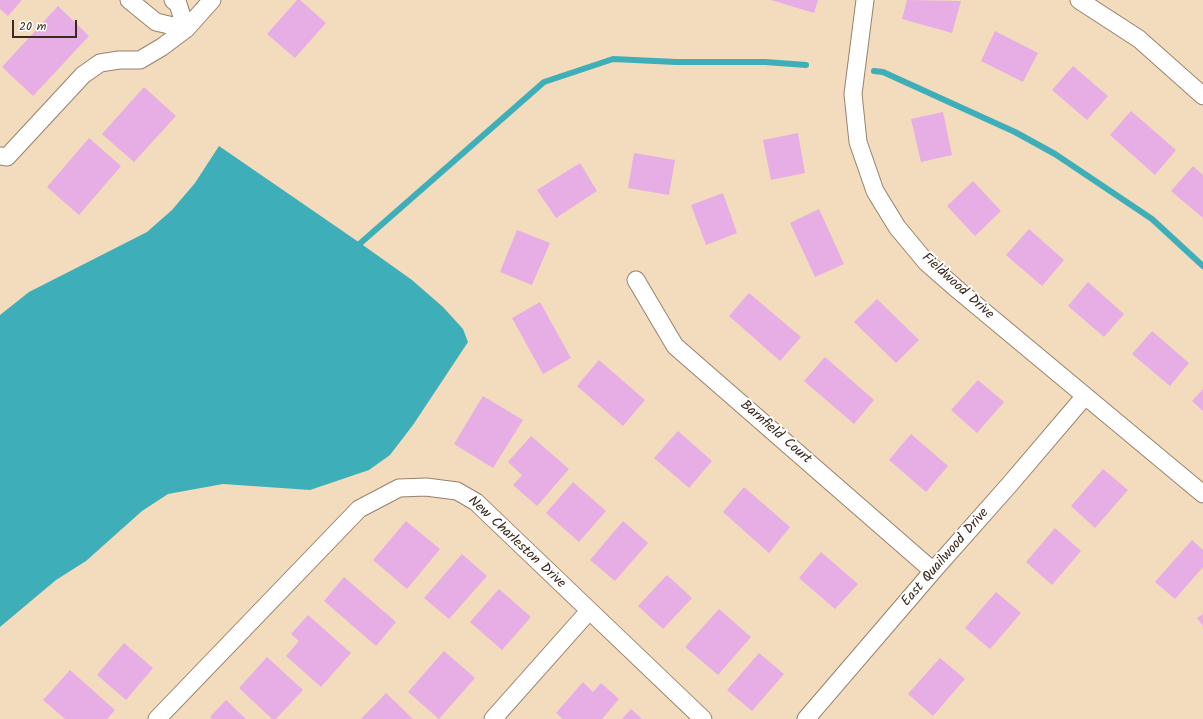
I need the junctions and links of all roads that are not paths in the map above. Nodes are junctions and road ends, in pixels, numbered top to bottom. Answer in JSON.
{"nodes":[{"id":1,"x":129,"y":0,"type":"edge"},
{"id":2,"x":172,"y":0,"type":"edge"},
{"id":3,"x":212,"y":0,"type":"edge"},
{"id":4,"x":865,"y":0,"type":"edge"},
{"id":5,"x":1079,"y":0,"type":"edge"},
{"id":6,"x":186,"y":29,"type":"junction"},
{"id":7,"x":1203,"y":96,"type":"edge"},
{"id":8,"x":0,"y":156,"type":"edge"},
{"id":9,"x":636,"y":280,"type":"dead end"},
{"id":10,"x":1085,"y":396,"type":"junction"},
{"id":11,"x":1203,"y":494,"type":"edge"},
{"id":12,"x":933,"y":571,"type":"junction"},
{"id":13,"x":588,"y":611,"type":"junction"},
{"id":14,"x":156,"y":719,"type":"edge"},
{"id":15,"x":493,"y":719,"type":"edge"},
{"id":16,"x":703,"y":719,"type":"edge"},
{"id":17,"x":806,"y":719,"type":"edge"}],
"edges":[{"from":1,"to":6,"type":"street"},
{"from":2,"to":6,"type":"street"},
{"from":3,"to":6,"type":"street"},
{"from":4,"to":10,"type":"street","name":"Fieldwood Drive"},
{"from":5,"to":7,"type":"street"},
{"from":6,"to":8,"type":"street"},
{"from":9,"to":12,"type":"street","name":"Barnfield Court"},
{"from":10,"to":11,"type":"street","name":"Fieldwood Drive"},
{"from":10,"to":12,"type":"street","name":"East Quailwood Drive"},
{"from":12,"to":17,"type":"street","name":"East Quailwood Drive"},
{"from":13,"to":14,"type":"street","name":"New Charleston Drive"},
{"from":13,"to":15,"type":"street"},
{"from":13,"to":16,"type":"street","name":"New Charleston Drive"}]}
